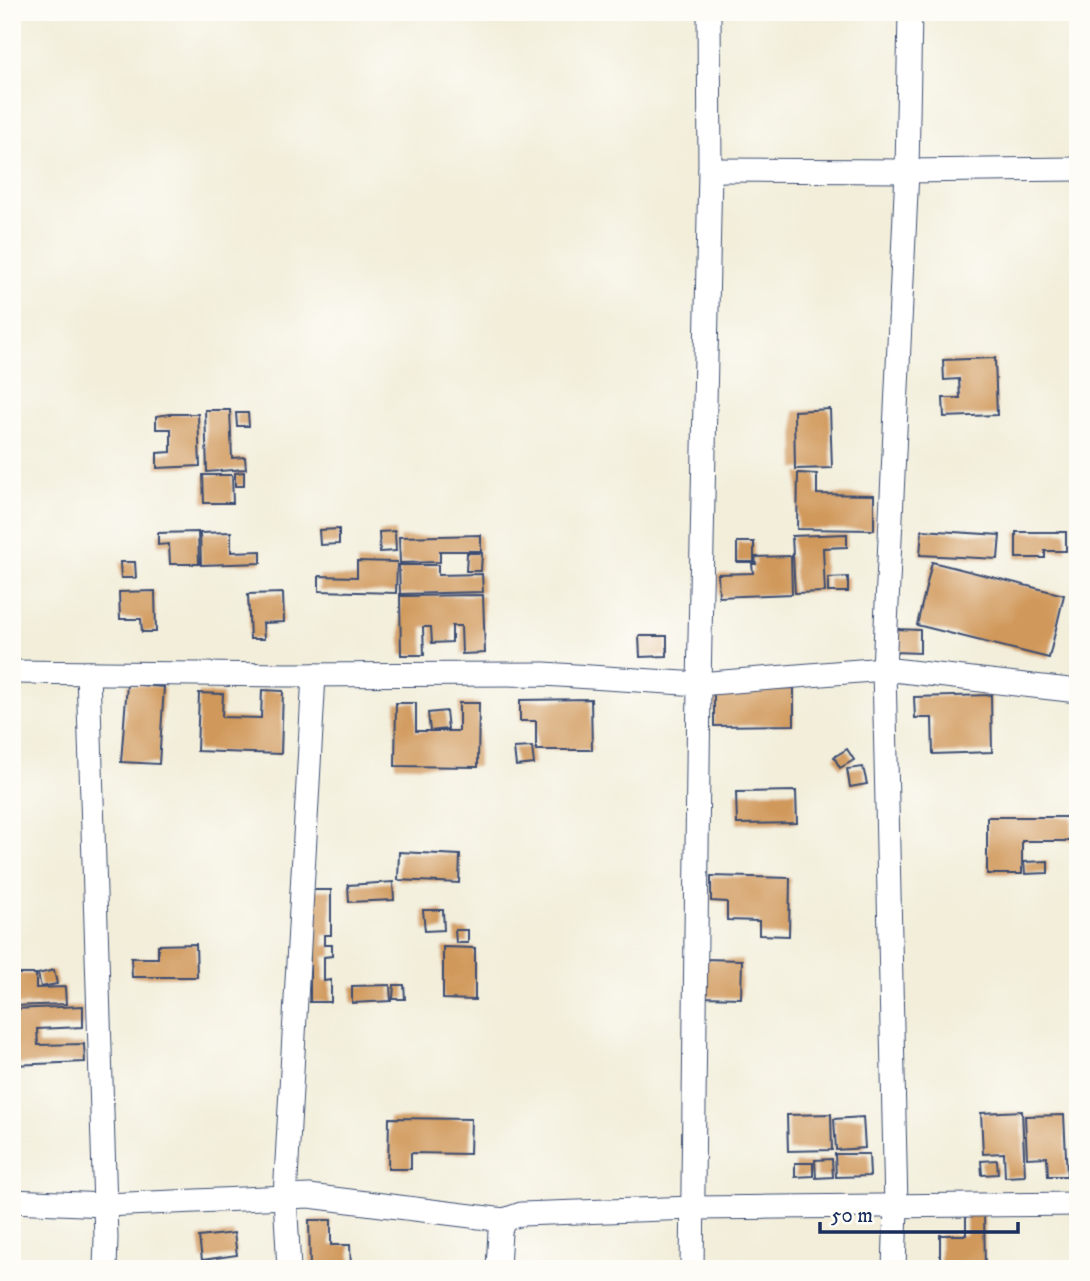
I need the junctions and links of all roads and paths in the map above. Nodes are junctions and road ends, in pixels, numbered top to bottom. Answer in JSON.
{"nodes":[{"id":1,"x":709,"y":12,"type":"edge"},
{"id":2,"x":910,"y":12,"type":"edge"},
{"id":3,"x":1078,"y":169,"type":"edge"},
{"id":4,"x":710,"y":170,"type":"junction"},
{"id":5,"x":907,"y":171,"type":"junction"},
{"id":6,"x":884,"y":669,"type":"junction"},
{"id":7,"x":12,"y":673,"type":"edge"},
{"id":8,"x":88,"y":673,"type":"junction"},
{"id":9,"x":314,"y":675,"type":"junction"},
{"id":10,"x":699,"y":684,"type":"junction"},
{"id":11,"x":1078,"y":691,"type":"edge"},
{"id":12,"x":285,"y":1197,"type":"junction"},
{"id":13,"x":12,"y":1201,"type":"edge"},
{"id":14,"x":1078,"y":1204,"type":"edge"},
{"id":15,"x":105,"y":1205,"type":"junction"},
{"id":16,"x":896,"y":1207,"type":"junction"},
{"id":17,"x":693,"y":1208,"type":"junction"},
{"id":18,"x":504,"y":1220,"type":"junction"},
{"id":19,"x":105,"y":1269,"type":"edge"},
{"id":20,"x":289,"y":1269,"type":"edge"},
{"id":21,"x":498,"y":1269,"type":"edge"},
{"id":22,"x":692,"y":1269,"type":"edge"},
{"id":23,"x":894,"y":1269,"type":"edge"}],
"edges":[{"from":1,"to":4,"type":"street"},
{"from":2,"to":5,"type":"street"},
{"from":3,"to":5,"type":"street"},
{"from":4,"to":5,"type":"street"},
{"from":4,"to":10,"type":"street"},
{"from":5,"to":6,"type":"street"},
{"from":6,"to":10,"type":"street"},
{"from":6,"to":11,"type":"street"},
{"from":6,"to":16,"type":"street"},
{"from":7,"to":8,"type":"street"},
{"from":8,"to":9,"type":"street"},
{"from":8,"to":15,"type":"street"},
{"from":9,"to":10,"type":"street"},
{"from":9,"to":12,"type":"street"},
{"from":10,"to":17,"type":"street"},
{"from":12,"to":15,"type":"street"},
{"from":12,"to":18,"type":"street"},
{"from":12,"to":20,"type":"street"},
{"from":13,"to":15,"type":"street"},
{"from":14,"to":16,"type":"street"},
{"from":15,"to":19,"type":"street"},
{"from":16,"to":17,"type":"street"},
{"from":16,"to":23,"type":"street"},
{"from":17,"to":18,"type":"street"},
{"from":17,"to":22,"type":"street"},
{"from":18,"to":21,"type":"street"}]}
